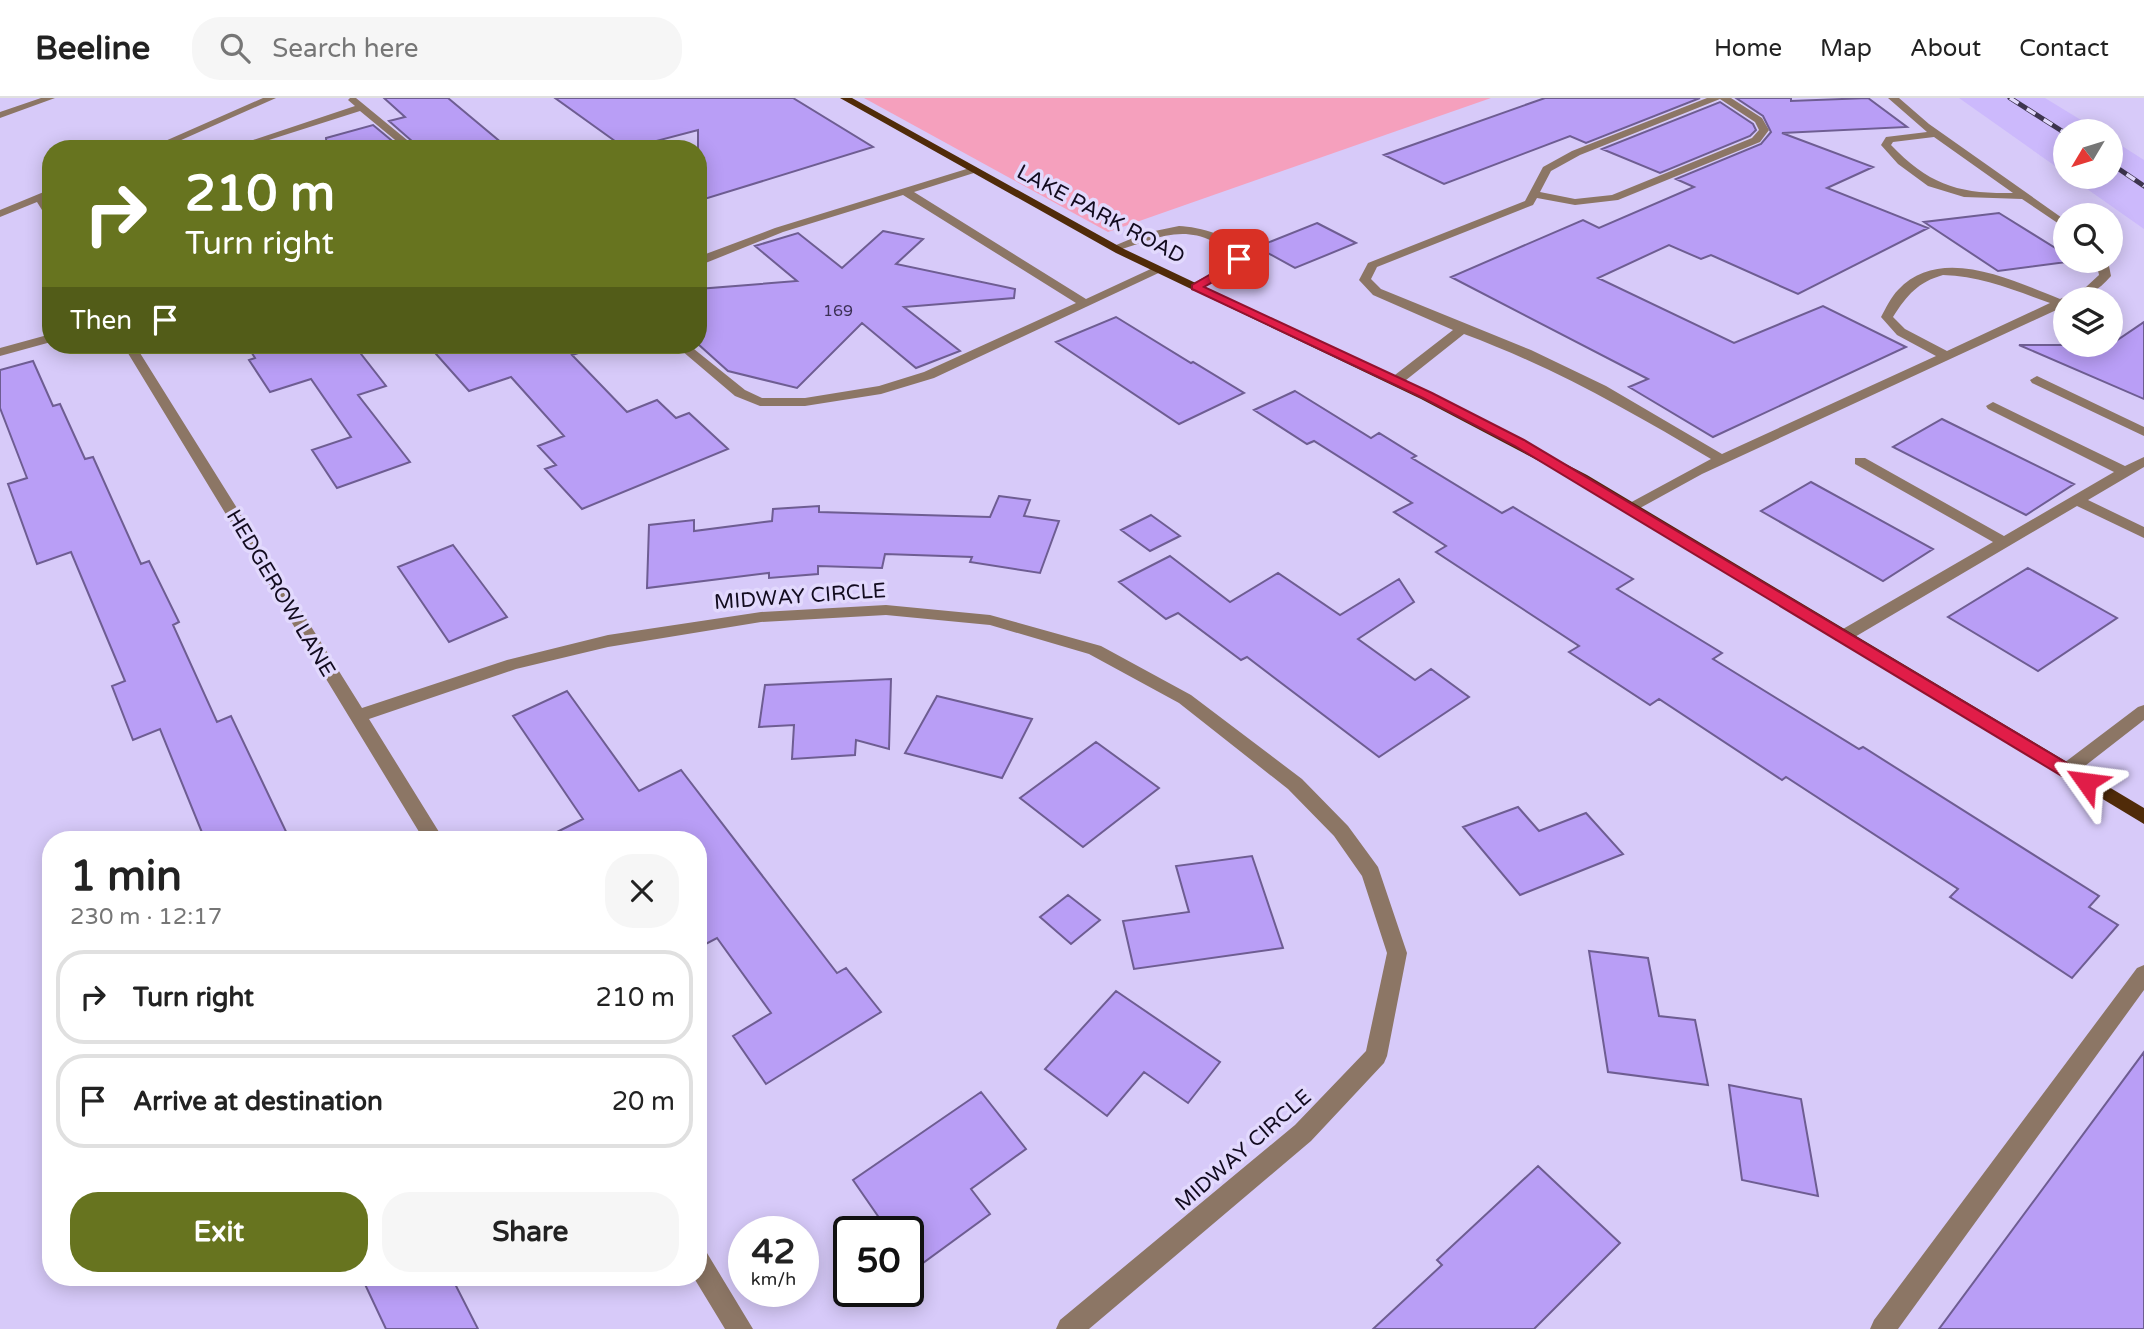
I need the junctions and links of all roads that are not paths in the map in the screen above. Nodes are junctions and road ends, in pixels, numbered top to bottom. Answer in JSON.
{"nodes":[{"id":1,"x":50,"y":98,"type":"edge"},
{"id":2,"x":271,"y":98,"type":"edge"},
{"id":3,"x":351,"y":98,"type":"edge"},
{"id":4,"x":845,"y":98,"type":"edge"},
{"id":5,"x":1716,"y":98,"type":"edge"},
{"id":6,"x":1724,"y":98,"type":"edge"},
{"id":7,"x":1892,"y":98,"type":"edge"},
{"id":8,"x":362,"y":107,"type":"junction"},
{"id":9,"x":0,"y":115,"type":"edge"},
{"id":10,"x":1936,"y":134,"type":"junction"},
{"id":11,"x":173,"y":140,"type":"edge"},
{"id":12,"x":259,"y":140,"type":"edge"},
{"id":13,"x":402,"y":140,"type":"edge"},
{"id":14,"x":973,"y":170,"type":"junction"},
{"id":15,"x":903,"y":190,"type":"junction"},
{"id":16,"x":1534,"y":194,"type":"junction"},
{"id":17,"x":42,"y":196,"type":"edge"},
{"id":18,"x":2024,"y":196,"type":"junction"},
{"id":19,"x":39,"y":197,"type":"junction"},
{"id":20,"x":42,"y":202,"type":"edge"},
{"id":21,"x":0,"y":214,"type":"edge"},
{"id":22,"x":2053,"y":217,"type":"edge"},
{"id":23,"x":1115,"y":248,"type":"junction"},
{"id":24,"x":707,"y":257,"type":"edge"},
{"id":25,"x":1159,"y":271,"type":"junction"},
{"id":26,"x":2104,"y":273,"type":"edge"},
{"id":27,"x":1195,"y":287,"type":"junction"},
{"id":28,"x":2093,"y":287,"type":"edge"},
{"id":29,"x":2053,"y":297,"type":"edge"},
{"id":30,"x":1086,"y":304,"type":"junction"},
{"id":31,"x":2053,"y":307,"type":"edge"},
{"id":32,"x":1462,"y":329,"type":"junction"},
{"id":33,"x":42,"y":340,"type":"edge"},
{"id":34,"x":0,"y":352,"type":"edge"},
{"id":35,"x":134,"y":354,"type":"edge"},
{"id":36,"x":692,"y":354,"type":"edge"},
{"id":37,"x":1947,"y":356,"type":"junction"},
{"id":38,"x":1396,"y":380,"type":"junction"},
{"id":39,"x":2037,"y":380,"type":"dead end"},
{"id":40,"x":1993,"y":406,"type":"dead end"},
{"id":41,"x":2144,"y":432,"type":"edge"},
{"id":42,"x":1721,"y":459,"type":"junction"},
{"id":43,"x":1860,"y":461,"type":"dead end"},
{"id":44,"x":2144,"y":461,"type":"edge"},
{"id":45,"x":2125,"y":471,"type":"junction"},
{"id":46,"x":2076,"y":500,"type":"junction"},
{"id":47,"x":1631,"y":508,"type":"junction"},
{"id":48,"x":2144,"y":533,"type":"edge"},
{"id":49,"x":2006,"y":543,"type":"junction"},
{"id":50,"x":1842,"y":637,"type":"junction"},
{"id":51,"x":2144,"y":711,"type":"edge"},
{"id":52,"x":356,"y":717,"type":"junction"},
{"id":53,"x":2066,"y":771,"type":"junction"},
{"id":54,"x":2144,"y":817,"type":"edge"},
{"id":55,"x":427,"y":831,"type":"edge"},
{"id":56,"x":2144,"y":974,"type":"edge"},
{"id":57,"x":707,"y":1276,"type":"edge"},
{"id":58,"x":740,"y":1329,"type":"edge"},
{"id":59,"x":1069,"y":1329,"type":"edge"},
{"id":60,"x":1883,"y":1329,"type":"edge"}],
"edges":[{"from":1,"to":9,"type":"street"},
{"from":2,"to":11,"type":"street"},
{"from":3,"to":8,"type":"street"},
{"from":4,"to":14,"type":"main road","name":"LAKE PARK ROAD"},
{"from":5,"to":16,"type":"street"},
{"from":6,"to":16,"type":"street"},
{"from":7,"to":10,"type":"street"},
{"from":8,"to":12,"type":"street"},
{"from":8,"to":13,"type":"street"},
{"from":10,"to":18,"type":"street"},
{"from":10,"to":18,"type":"street"},
{"from":14,"to":15,"type":"street"},
{"from":14,"to":23,"type":"main road","name":"LAKE PARK ROAD"},
{"from":15,"to":24,"type":"street"},
{"from":15,"to":30,"type":"street"},
{"from":16,"to":32,"type":"street"},
{"from":17,"to":19,"type":"street"},
{"from":18,"to":22,"type":"street"},
{"from":19,"to":20,"type":"street"},
{"from":19,"to":21,"type":"street"},
{"from":23,"to":25,"type":"main road","name":"LAKE PARK ROAD"},
{"from":23,"to":27,"type":"street"},
{"from":25,"to":27,"type":"main road","name":"LAKE PARK ROAD"},
{"from":25,"to":30,"type":"street"},
{"from":26,"to":28,"type":"street"},
{"from":27,"to":38,"type":"main road","name":"LAKE PARK ROAD"},
{"from":29,"to":37,"type":"street"},
{"from":30,"to":36,"type":"street"},
{"from":31,"to":37,"type":"street"},
{"from":32,"to":38,"type":"street"},
{"from":32,"to":42,"type":"street"},
{"from":33,"to":34,"type":"street"},
{"from":35,"to":52,"type":"street","name":"HEDGEROW LANE"},
{"from":37,"to":42,"type":"street"},
{"from":38,"to":47,"type":"main road","name":"LAKE PARK ROAD"},
{"from":39,"to":41,"type":"street"},
{"from":40,"to":45,"type":"street"},
{"from":42,"to":47,"type":"street"},
{"from":43,"to":49,"type":"street"},
{"from":44,"to":45,"type":"street"},
{"from":45,"to":46,"type":"street"},
{"from":46,"to":48,"type":"street"},
{"from":46,"to":49,"type":"street"},
{"from":47,"to":50,"type":"main road","name":"LAKE PARK ROAD"},
{"from":49,"to":50,"type":"street"},
{"from":50,"to":53,"type":"main road","name":"LAKE PARK ROAD"},
{"from":51,"to":53,"type":"street"},
{"from":52,"to":55,"type":"street","name":"HEDGEROW LANE"},
{"from":52,"to":59,"type":"street","name":"MIDWAY CIRCLE"},
{"from":53,"to":54,"type":"main road","name":"LAKE PARK ROAD"},
{"from":56,"to":60,"type":"street"},
{"from":57,"to":58,"type":"street"}]}
